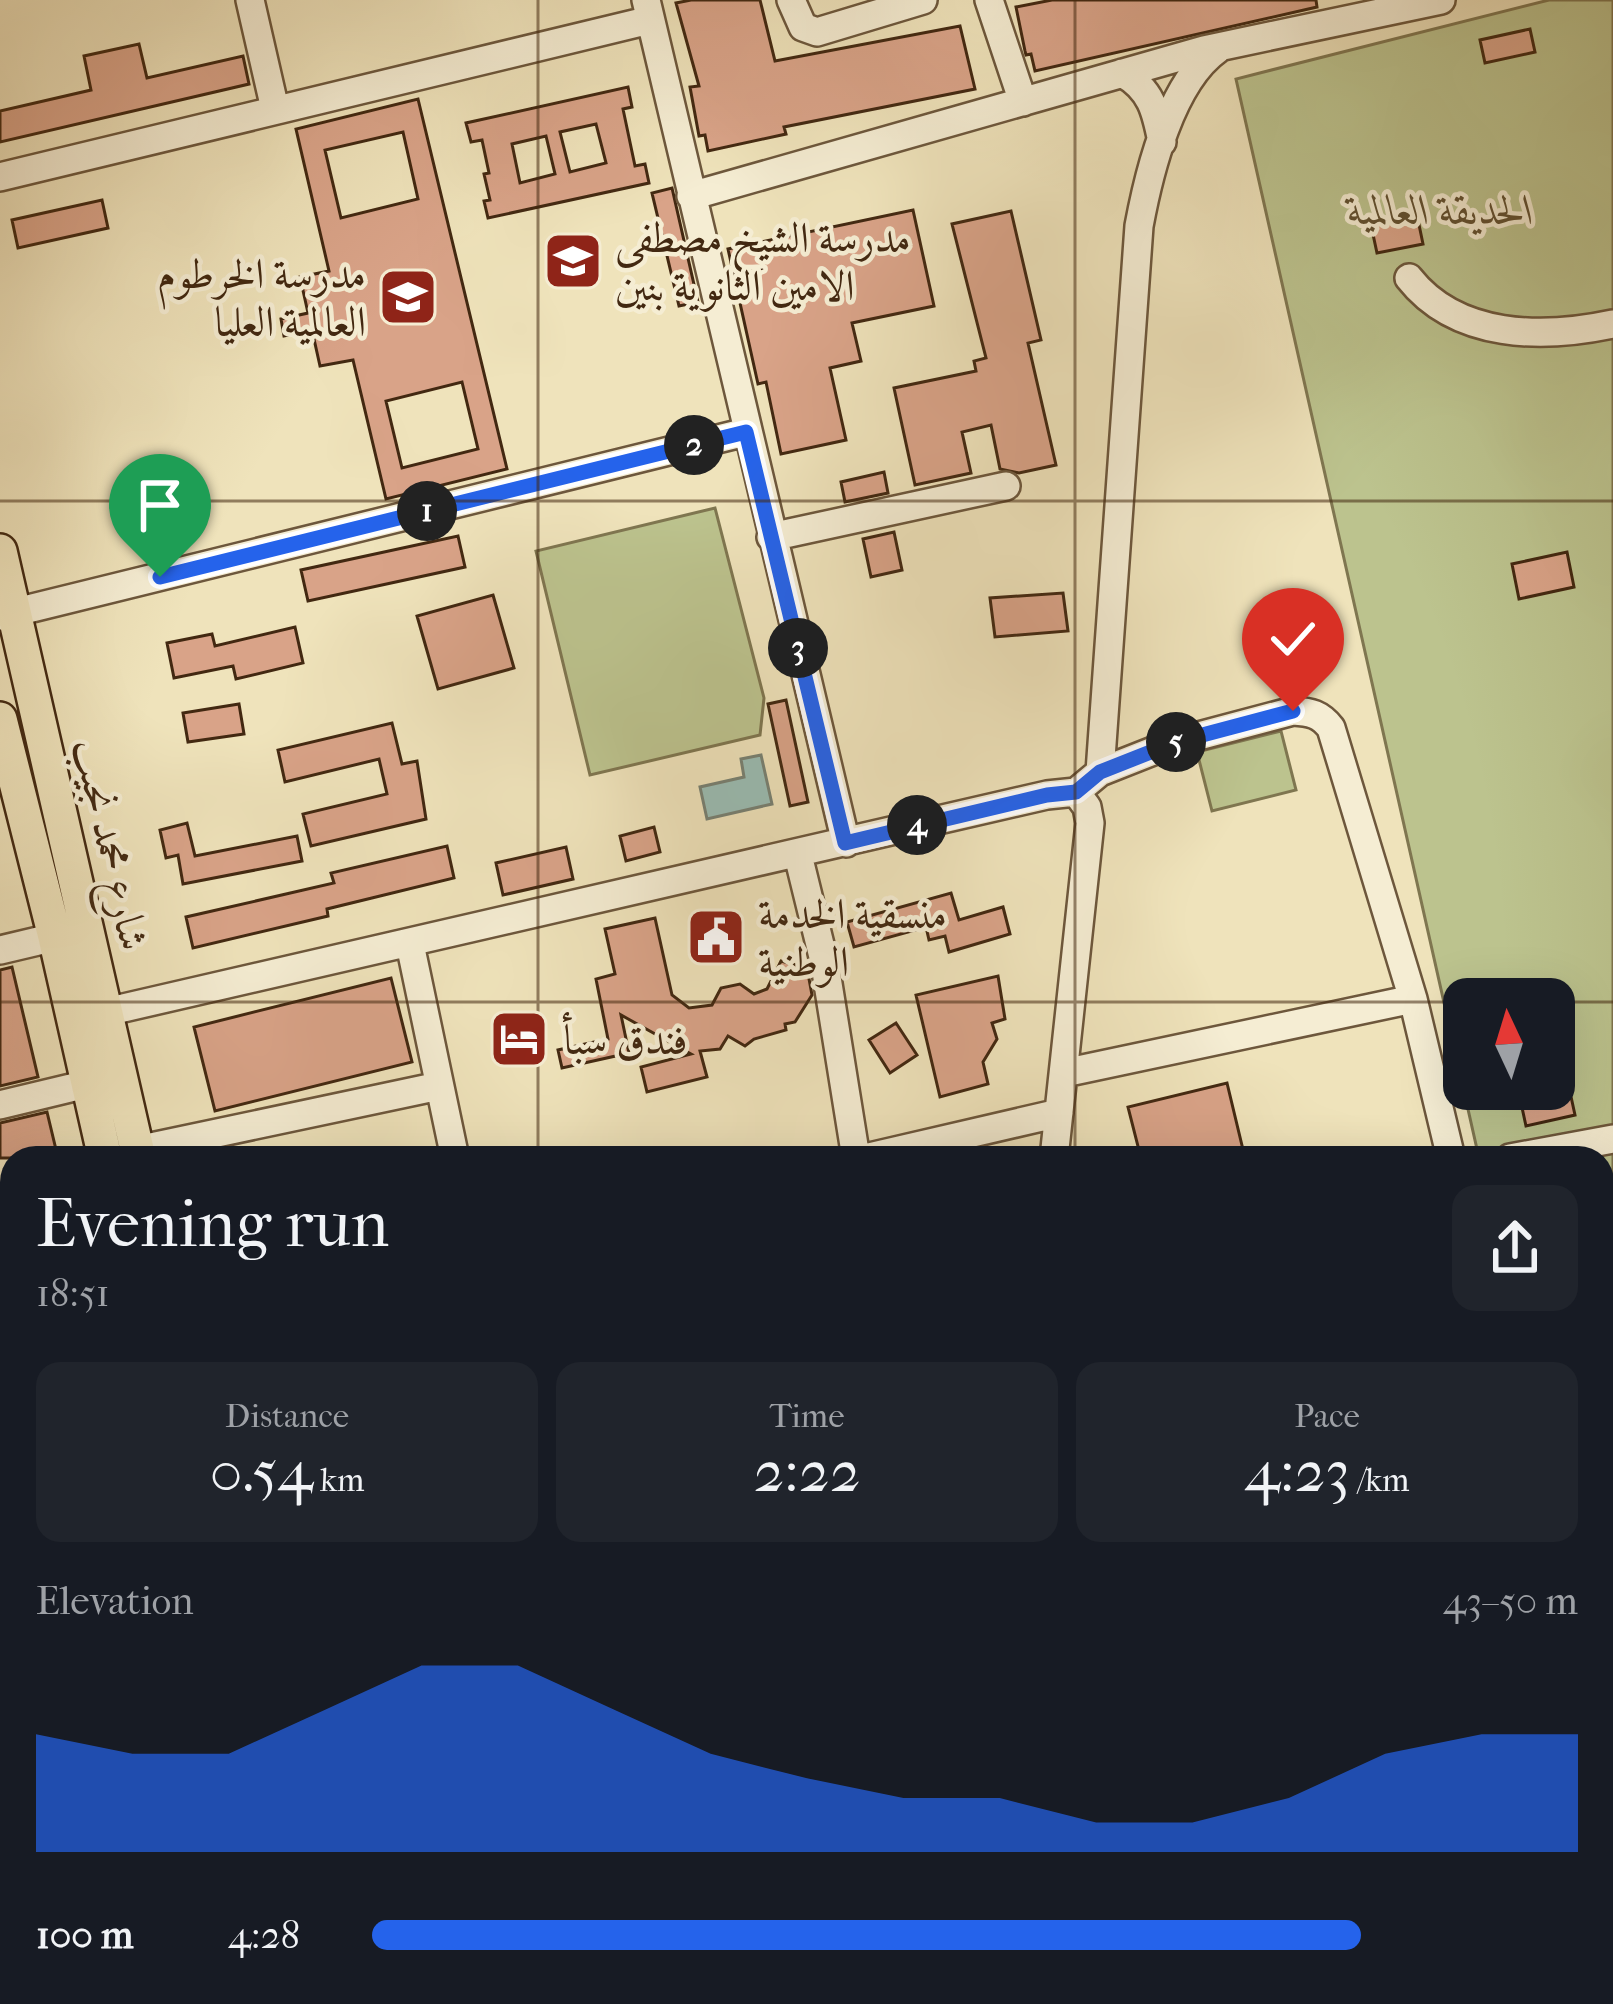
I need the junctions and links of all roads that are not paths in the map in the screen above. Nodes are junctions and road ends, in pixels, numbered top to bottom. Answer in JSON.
{"nodes":[{"id":1,"x":250,"y":0,"type":"edge"},
{"id":2,"x":791,"y":0,"type":"edge"},
{"id":3,"x":922,"y":0,"type":"edge"},
{"id":4,"x":988,"y":0,"type":"edge"},
{"id":5,"x":1441,"y":0,"type":"edge"},
{"id":6,"x":648,"y":10,"type":"edge"},
{"id":7,"x":1220,"y":47,"type":"junction"},
{"id":8,"x":1122,"y":74,"type":"junction"},
{"id":9,"x":1022,"y":102,"type":"junction"},
{"id":10,"x":275,"y":109,"type":"junction"},
{"id":11,"x":1162,"y":142,"type":"junction"},
{"id":12,"x":0,"y":177,"type":"edge"},
{"id":13,"x":691,"y":196,"type":"junction"},
{"id":14,"x":1409,"y":278,"type":"dead end"},
{"id":15,"x":1613,"y":324,"type":"edge"},
{"id":16,"x":746,"y":432,"type":"junction"},
{"id":17,"x":1006,"y":486,"type":"dead end"},
{"id":18,"x":771,"y":537,"type":"junction"},
{"id":19,"x":1,"y":557,"type":"edge"},
{"id":20,"x":9,"y":631,"type":"edge"},
{"id":21,"x":0,"y":718,"type":"edge"},
{"id":22,"x":1100,"y":772,"type":"junction"},
{"id":23,"x":1076,"y":792,"type":"junction"},
{"id":24,"x":845,"y":843,"type":"junction"},
{"id":25,"x":798,"y":855,"type":"junction"},
{"id":26,"x":55,"y":937,"type":"junction"},
{"id":27,"x":410,"y":944,"type":"junction"},
{"id":28,"x":0,"y":950,"type":"edge"},
{"id":29,"x":1413,"y":1000,"type":"junction"},
{"id":30,"x":106,"y":1012,"type":"junction"},
{"id":31,"x":1064,"y":1073,"type":"junction"},
{"id":32,"x":87,"y":1084,"type":"junction"},
{"id":33,"x":440,"y":1085,"type":"junction"},
{"id":34,"x":0,"y":1105,"type":"edge"},
{"id":35,"x":1059,"y":1113,"type":"junction"},
{"id":36,"x":1613,"y":1139,"type":"edge"},
{"id":37,"x":122,"y":1146,"type":"edge"},
{"id":38,"x":126,"y":1146,"type":"edge"},
{"id":39,"x":167,"y":1146,"type":"edge"},
{"id":40,"x":453,"y":1146,"type":"edge"},
{"id":41,"x":854,"y":1146,"type":"edge"},
{"id":42,"x":917,"y":1146,"type":"edge"},
{"id":43,"x":1055,"y":1146,"type":"edge"},
{"id":44,"x":1447,"y":1146,"type":"edge"},
{"id":45,"x":1575,"y":1146,"type":"edge"}],
"edges":[{"from":1,"to":10,"type":"street"},
{"from":2,"to":3,"type":"street"},
{"from":4,"to":9,"type":"street"},
{"from":5,"to":7,"type":"street"},
{"from":6,"to":10,"type":"street"},
{"from":6,"to":13,"type":"street"},
{"from":7,"to":8,"type":"street"},
{"from":7,"to":11,"type":"street"},
{"from":8,"to":9,"type":"street"},
{"from":8,"to":11,"type":"street"},
{"from":9,"to":13,"type":"street"},
{"from":10,"to":12,"type":"street"},
{"from":11,"to":22,"type":"street"},
{"from":13,"to":16,"type":"street"},
{"from":14,"to":15,"type":"street"},
{"from":16,"to":18,"type":"street"},
{"from":16,"to":20,"type":"street"},
{"from":17,"to":18,"type":"street"},
{"from":18,"to":24,"type":"street"},
{"from":19,"to":20,"type":"main road","name":"شارع محمد نجيب"},
{"from":20,"to":30,"type":"main road","name":"شارع محمد نجيب"},
{"from":21,"to":26,"type":"main road","name":"شارع محمد نجيب"},
{"from":22,"to":23,"type":"street"},
{"from":22,"to":29,"type":"street"},
{"from":23,"to":24,"type":"street"},
{"from":23,"to":31,"type":"street"},
{"from":24,"to":25,"type":"street"},
{"from":25,"to":27,"type":"street"},
{"from":25,"to":41,"type":"street"},
{"from":26,"to":28,"type":"street"},
{"from":26,"to":32,"type":"main road","name":"شارع محمد نجيب"},
{"from":27,"to":30,"type":"street"},
{"from":27,"to":33,"type":"street"},
{"from":29,"to":31,"type":"street"},
{"from":29,"to":44,"type":"street"},
{"from":30,"to":38,"type":"main road","name":"شارع محمد نجيب"},
{"from":31,"to":35,"type":"street"},
{"from":32,"to":34,"type":"street"},
{"from":32,"to":37,"type":"main road","name":"شارع محمد نجيب"},
{"from":33,"to":39,"type":"street"},
{"from":33,"to":40,"type":"street"},
{"from":35,"to":42,"type":"street"},
{"from":35,"to":43,"type":"street"},
{"from":36,"to":45,"type":"street"}]}
